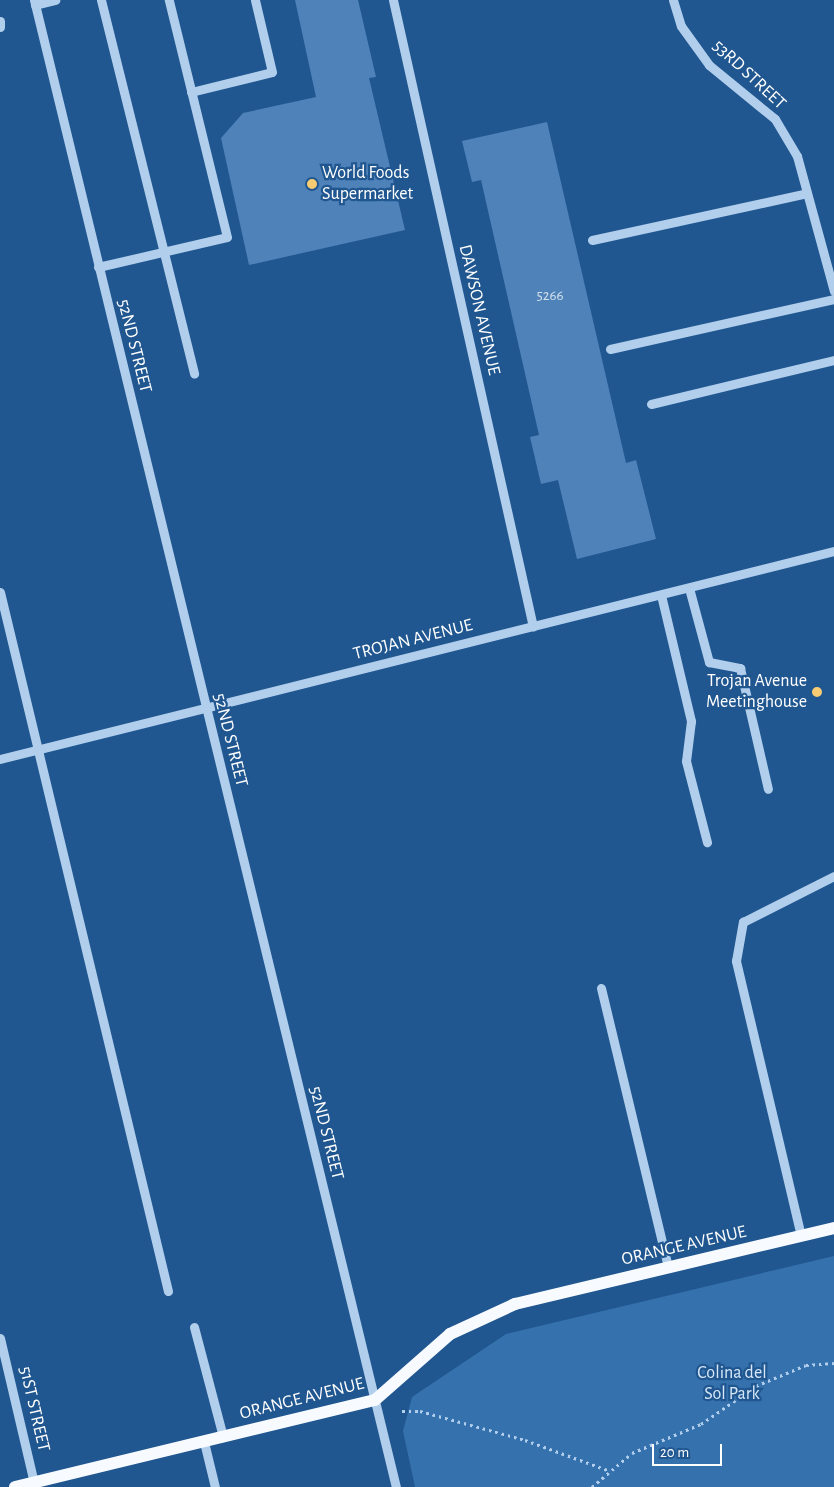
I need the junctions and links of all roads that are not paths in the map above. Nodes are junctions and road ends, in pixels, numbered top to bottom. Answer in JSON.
{"nodes":[{"id":1,"x":55,"y":0,"type":"edge"},
{"id":2,"x":101,"y":0,"type":"edge"},
{"id":3,"x":169,"y":0,"type":"edge"},
{"id":4,"x":255,"y":0,"type":"edge"},
{"id":5,"x":393,"y":0,"type":"edge"},
{"id":6,"x":672,"y":0,"type":"edge"},
{"id":7,"x":34,"y":3,"type":"edge"},
{"id":8,"x":0,"y":21,"type":"edge"},
{"id":9,"x":0,"y":27,"type":"edge"},
{"id":10,"x":191,"y":92,"type":"junction"},
{"id":11,"x":807,"y":192,"type":"junction"},
{"id":12,"x":592,"y":240,"type":"dead end"},
{"id":13,"x":165,"y":252,"type":"junction"},
{"id":14,"x":98,"y":267,"type":"junction"},
{"id":15,"x":831,"y":270,"type":"edge"},
{"id":16,"x":834,"y":291,"type":"edge"},
{"id":17,"x":834,"y":299,"type":"edge"},
{"id":18,"x":610,"y":349,"type":"dead end"},
{"id":19,"x":834,"y":360,"type":"edge"},
{"id":20,"x":194,"y":374,"type":"dead end"},
{"id":21,"x":651,"y":404,"type":"dead end"},
{"id":22,"x":834,"y":551,"type":"edge"},
{"id":23,"x":689,"y":588,"type":"junction"},
{"id":24,"x":0,"y":592,"type":"edge"},
{"id":25,"x":662,"y":595,"type":"junction"},
{"id":26,"x":533,"y":627,"type":"junction"},
{"id":27,"x":206,"y":709,"type":"junction"},
{"id":28,"x":37,"y":750,"type":"junction"},
{"id":29,"x":0,"y":758,"type":"edge"},
{"id":30,"x":768,"y":789,"type":"dead end"},
{"id":31,"x":707,"y":842,"type":"dead end"},
{"id":32,"x":834,"y":876,"type":"edge"},
{"id":33,"x":601,"y":988,"type":"dead end"},
{"id":34,"x":834,"y":1228,"type":"edge"},
{"id":35,"x":801,"y":1236,"type":"junction"},
{"id":36,"x":668,"y":1268,"type":"junction"},
{"id":37,"x":168,"y":1291,"type":"dead end"},
{"id":38,"x":194,"y":1327,"type":"dead end"},
{"id":39,"x":0,"y":1338,"type":"edge"},
{"id":40,"x":375,"y":1400,"type":"junction"},
{"id":41,"x":223,"y":1438,"type":"junction"},
{"id":42,"x":204,"y":1442,"type":"junction"},
{"id":43,"x":35,"y":1485,"type":"edge"},
{"id":44,"x":15,"y":1487,"type":"edge"},
{"id":45,"x":214,"y":1487,"type":"edge"},
{"id":46,"x":396,"y":1487,"type":"edge"}],
"edges":[{"from":1,"to":7,"type":"street"},
{"from":2,"to":13,"type":"street"},
{"from":3,"to":10,"type":"street"},
{"from":4,"to":10,"type":"street"},
{"from":5,"to":26,"type":"street","name":"DAWSON AVENUE"},
{"from":6,"to":11,"type":"street","name":"53RD STREET"},
{"from":7,"to":14,"type":"street","name":"52ND STREET"},
{"from":8,"to":9,"type":"street"},
{"from":10,"to":13,"type":"street"},
{"from":11,"to":12,"type":"street"},
{"from":11,"to":15,"type":"street","name":"53RD STREET"},
{"from":13,"to":14,"type":"street"},
{"from":13,"to":20,"type":"street"},
{"from":14,"to":27,"type":"street","name":"52ND STREET"},
{"from":15,"to":16,"type":"street","name":"53RD STREET"},
{"from":17,"to":18,"type":"street"},
{"from":19,"to":21,"type":"street"},
{"from":22,"to":23,"type":"street","name":"TROJAN AVENUE"},
{"from":23,"to":25,"type":"street","name":"TROJAN AVENUE"},
{"from":23,"to":30,"type":"street"},
{"from":24,"to":28,"type":"street"},
{"from":25,"to":26,"type":"street","name":"TROJAN AVENUE"},
{"from":25,"to":31,"type":"street"},
{"from":26,"to":27,"type":"street","name":"TROJAN AVENUE"},
{"from":27,"to":28,"type":"street","name":"TROJAN AVENUE"},
{"from":27,"to":40,"type":"street","name":"52ND STREET"},
{"from":28,"to":29,"type":"street","name":"TROJAN AVENUE"},
{"from":28,"to":37,"type":"street"},
{"from":32,"to":35,"type":"street"},
{"from":33,"to":36,"type":"street"},
{"from":34,"to":35,"type":"main road","name":"ORANGE AVENUE"},
{"from":35,"to":36,"type":"main road","name":"ORANGE AVENUE"},
{"from":36,"to":40,"type":"main road","name":"ORANGE AVENUE"},
{"from":38,"to":41,"type":"street"},
{"from":39,"to":43,"type":"street","name":"51ST STREET"},
{"from":40,"to":41,"type":"main road","name":"ORANGE AVENUE"},
{"from":40,"to":46,"type":"street","name":"52ND STREET"},
{"from":41,"to":42,"type":"main road","name":"ORANGE AVENUE"},
{"from":42,"to":43,"type":"main road","name":"ORANGE AVENUE"},
{"from":42,"to":45,"type":"street"},
{"from":43,"to":44,"type":"main road","name":"ORANGE AVENUE"}]}
